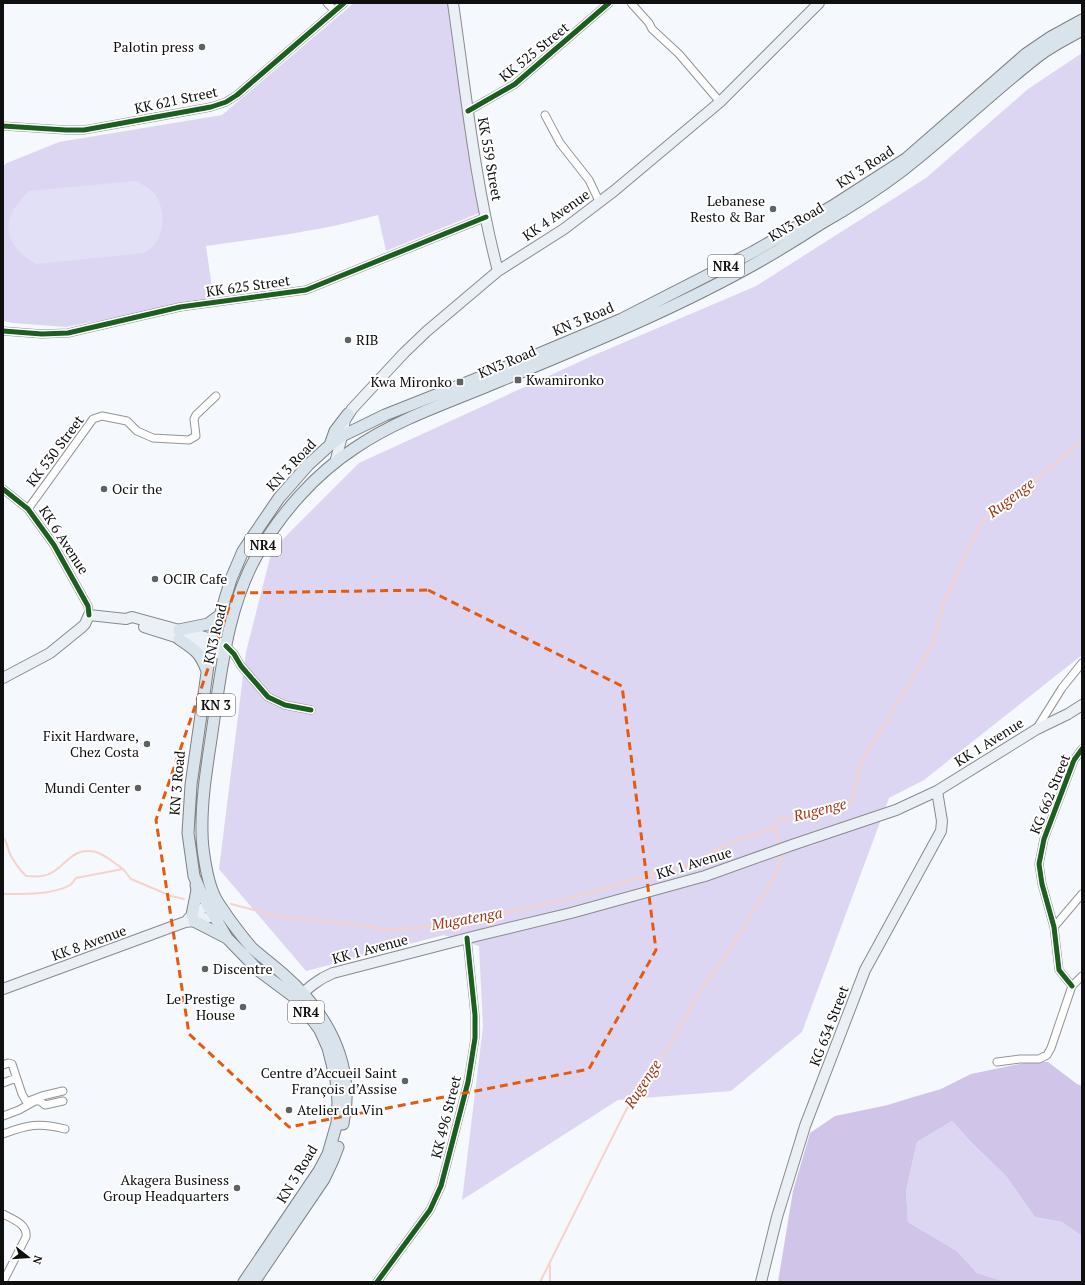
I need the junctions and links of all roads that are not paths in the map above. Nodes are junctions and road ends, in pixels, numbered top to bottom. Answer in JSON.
{"nodes":[{"id":1,"x":328,"y":3,"type":"edge"},
{"id":2,"x":344,"y":3,"type":"edge"},
{"id":3,"x":453,"y":3,"type":"edge"},
{"id":4,"x":609,"y":3,"type":"edge"},
{"id":5,"x":631,"y":3,"type":"edge"},
{"id":6,"x":819,"y":3,"type":"edge"},
{"id":7,"x":335,"y":11,"type":"junction"},
{"id":8,"x":1082,"y":20,"type":"edge"},
{"id":9,"x":1082,"y":30,"type":"edge"},
{"id":10,"x":720,"y":102,"type":"junction"},
{"id":11,"x":468,"y":111,"type":"junction"},
{"id":12,"x":545,"y":115,"type":"dead end"},
{"id":13,"x":3,"y":126,"type":"edge"},
{"id":14,"x":599,"y":201,"type":"junction"},
{"id":15,"x":834,"y":211,"type":"junction"},
{"id":16,"x":486,"y":217,"type":"junction"},
{"id":17,"x":498,"y":271,"type":"junction"},
{"id":18,"x":3,"y":331,"type":"edge"},
{"id":19,"x":216,"y":396,"type":"dead end"},
{"id":20,"x":346,"y":417,"type":"junction"},
{"id":21,"x":358,"y":428,"type":"junction"},
{"id":22,"x":342,"y":436,"type":"junction"},
{"id":23,"x":330,"y":445,"type":"junction"},
{"id":24,"x":334,"y":463,"type":"junction"},
{"id":25,"x":3,"y":489,"type":"edge"},
{"id":26,"x":28,"y":509,"type":"junction"},
{"id":27,"x":90,"y":615,"type":"junction"},
{"id":28,"x":219,"y":616,"type":"junction"},
{"id":29,"x":179,"y":635,"type":"junction"},
{"id":30,"x":211,"y":644,"type":"junction"},
{"id":31,"x":225,"y":651,"type":"junction"},
{"id":32,"x":1082,"y":663,"type":"edge"},
{"id":33,"x":207,"y":673,"type":"junction"},
{"id":34,"x":3,"y":678,"type":"edge"},
{"id":35,"x":1082,"y":705,"type":"edge"},
{"id":36,"x":311,"y":710,"type":"dead end"},
{"id":37,"x":1037,"y":729,"type":"junction"},
{"id":38,"x":1082,"y":748,"type":"edge"},
{"id":39,"x":209,"y":754,"type":"joint"},
{"id":40,"x":937,"y":791,"type":"junction"},
{"id":41,"x":194,"y":876,"type":"junction"},
{"id":42,"x":1082,"y":894,"type":"edge"},
{"id":43,"x":214,"y":896,"type":"junction"},
{"id":44,"x":208,"y":906,"type":"junction"},
{"id":45,"x":226,"y":913,"type":"junction"},
{"id":46,"x":214,"y":916,"type":"junction"},
{"id":47,"x":190,"y":920,"type":"junction"},
{"id":48,"x":1054,"y":927,"type":"junction"},
{"id":49,"x":227,"y":938,"type":"junction"},
{"id":50,"x":467,"y":938,"type":"junction"},
{"id":51,"x":1082,"y":976,"type":"edge"},
{"id":52,"x":1072,"y":986,"type":"junction"},
{"id":53,"x":3,"y":989,"type":"edge"},
{"id":54,"x":300,"y":996,"type":"junction"},
{"id":55,"x":997,"y":1062,"type":"dead end"},
{"id":56,"x":3,"y":1065,"type":"edge"},
{"id":57,"x":16,"y":1078,"type":"junction"},
{"id":58,"x":3,"y":1083,"type":"edge"},
{"id":59,"x":63,"y":1091,"type":"dead end"},
{"id":60,"x":63,"y":1101,"type":"dead end"},
{"id":61,"x":3,"y":1116,"type":"edge"},
{"id":62,"x":65,"y":1129,"type":"dead end"},
{"id":63,"x":3,"y":1134,"type":"edge"},
{"id":64,"x":3,"y":1214,"type":"edge"},
{"id":65,"x":3,"y":1282,"type":"edge"},
{"id":66,"x":244,"y":1282,"type":"edge"},
{"id":67,"x":254,"y":1282,"type":"edge"},
{"id":68,"x":377,"y":1282,"type":"edge"},
{"id":69,"x":761,"y":1282,"type":"edge"}],
"edges":[{"from":1,"to":7,"type":"street"},
{"from":2,"to":7,"type":"street","name":"KK 621 Street"},
{"from":3,"to":11,"type":"main road","name":"KK 559 Street"},
{"from":4,"to":11,"type":"street","name":"KK 525 Street"},
{"from":5,"to":10,"type":"street"},
{"from":6,"to":10,"type":"main road","name":"KK 4 Avenue"},
{"from":7,"to":13,"type":"street","name":"KK 621 Street"},
{"from":8,"to":15,"type":"highway","name":"KN 3 Road","number":"NR4"},
{"from":9,"to":15,"type":"highway","name":"KN3 Road","number":"NR4"},
{"from":10,"to":14,"type":"main road","name":"KK 4 Avenue"},
{"from":11,"to":16,"type":"main road","name":"KK 559 Street"},
{"from":12,"to":14,"type":"street"},
{"from":14,"to":17,"type":"main road","name":"KK 4 Avenue"},
{"from":15,"to":21,"type":"highway","name":"KN 3 Road","number":"NR4"},
{"from":15,"to":24,"type":"highway","name":"KN3 Road","number":"NR4"},
{"from":16,"to":17,"type":"main road","name":"KK 559 Street"},
{"from":16,"to":18,"type":"street","name":"KK 625 Street"},
{"from":17,"to":20,"type":"main road","name":"KK 4 Avenue"},
{"from":19,"to":26,"type":"street","name":"KK 530 Street"},
{"from":20,"to":21,"type":"highway"},
{"from":20,"to":22,"type":"main road"},
{"from":20,"to":23,"type":"highway"},
{"from":21,"to":22,"type":"highway","name":"KN 3 Road","number":"NR4"},
{"from":22,"to":23,"type":"highway","name":"KN 3 Road","number":"NR4"},
{"from":22,"to":24,"type":"main road"},
{"from":23,"to":28,"type":"highway","name":"KN 3 Road","number":"NR4"},
{"from":24,"to":31,"type":"highway","name":"KN3 Road","number":"NR4"},
{"from":25,"to":26,"type":"street","name":"KK 6 Avenue"},
{"from":26,"to":27,"type":"street","name":"KK 6 Avenue"},
{"from":27,"to":29,"type":"main road"},
{"from":27,"to":34,"type":"main road"},
{"from":28,"to":29,"type":"highway"},
{"from":28,"to":30,"type":"highway","name":"KN 3 Road","number":"NR4"},
{"from":29,"to":30,"type":"main road"},
{"from":29,"to":33,"type":"highway"},
{"from":30,"to":31,"type":"main road"},
{"from":30,"to":33,"type":"highway","name":"KN 3 Road","number":"NR4"},
{"from":31,"to":36,"type":"street"},
{"from":31,"to":39,"type":"highway","name":"KN3 Road","number":"KN 3"},
{"from":32,"to":37,"type":"street"},
{"from":33,"to":41,"type":"highway","name":"KN 3 Road","number":"NR4"},
{"from":35,"to":37,"type":"main road","name":"KK 1 Avenue"},
{"from":37,"to":40,"type":"main road","name":"KK 1 Avenue"},
{"from":38,"to":48,"type":"street","name":"KG 662 Street"},
{"from":39,"to":43,"type":"highway","name":"KN 3 Road","number":"NR4"},
{"from":40,"to":50,"type":"main road","name":"KK 1 Avenue"},
{"from":40,"to":69,"type":"main road","name":"KG 634 Street"},
{"from":41,"to":44,"type":"highway","name":"KN 3 Road","number":"NR4"},
{"from":41,"to":47,"type":"highway"},
{"from":42,"to":48,"type":"street"},
{"from":43,"to":44,"type":"main road","name":"KK 8 Avenue"},
{"from":43,"to":45,"type":"highway","name":"KN 3 Road","number":"NR4"},
{"from":44,"to":46,"type":"highway","name":"KN 3 Road","number":"NR4"},
{"from":44,"to":47,"type":"main road","name":"KK 8 Avenue"},
{"from":45,"to":46,"type":"main road","name":"KK 8 Avenue"},
{"from":45,"to":54,"type":"highway","name":"KN 3 Road","number":"NR4"},
{"from":46,"to":47,"type":"main road","name":"KK 8 Avenue"},
{"from":46,"to":49,"type":"highway","name":"KN 3 Road","number":"NR4"},
{"from":47,"to":49,"type":"highway"},
{"from":47,"to":53,"type":"main road","name":"KK 8 Avenue"},
{"from":48,"to":52,"type":"street","name":"KG 662 Street"},
{"from":49,"to":54,"type":"highway","name":"KN 3 Road","number":"NR4"},
{"from":50,"to":54,"type":"main road","name":"KK 1 Avenue"},
{"from":50,"to":68,"type":"street","name":"KK 496 Street"},
{"from":51,"to":52,"type":"street"},
{"from":52,"to":55,"type":"street"},
{"from":54,"to":66,"type":"highway","name":"KN 3 Road","number":"NR4"},
{"from":54,"to":67,"type":"highway","name":"KN 3 Road","number":"NR4"},
{"from":56,"to":57,"type":"street"},
{"from":57,"to":58,"type":"street"},
{"from":57,"to":59,"type":"street"},
{"from":60,"to":61,"type":"street"},
{"from":62,"to":63,"type":"street"},
{"from":64,"to":65,"type":"street"}]}
